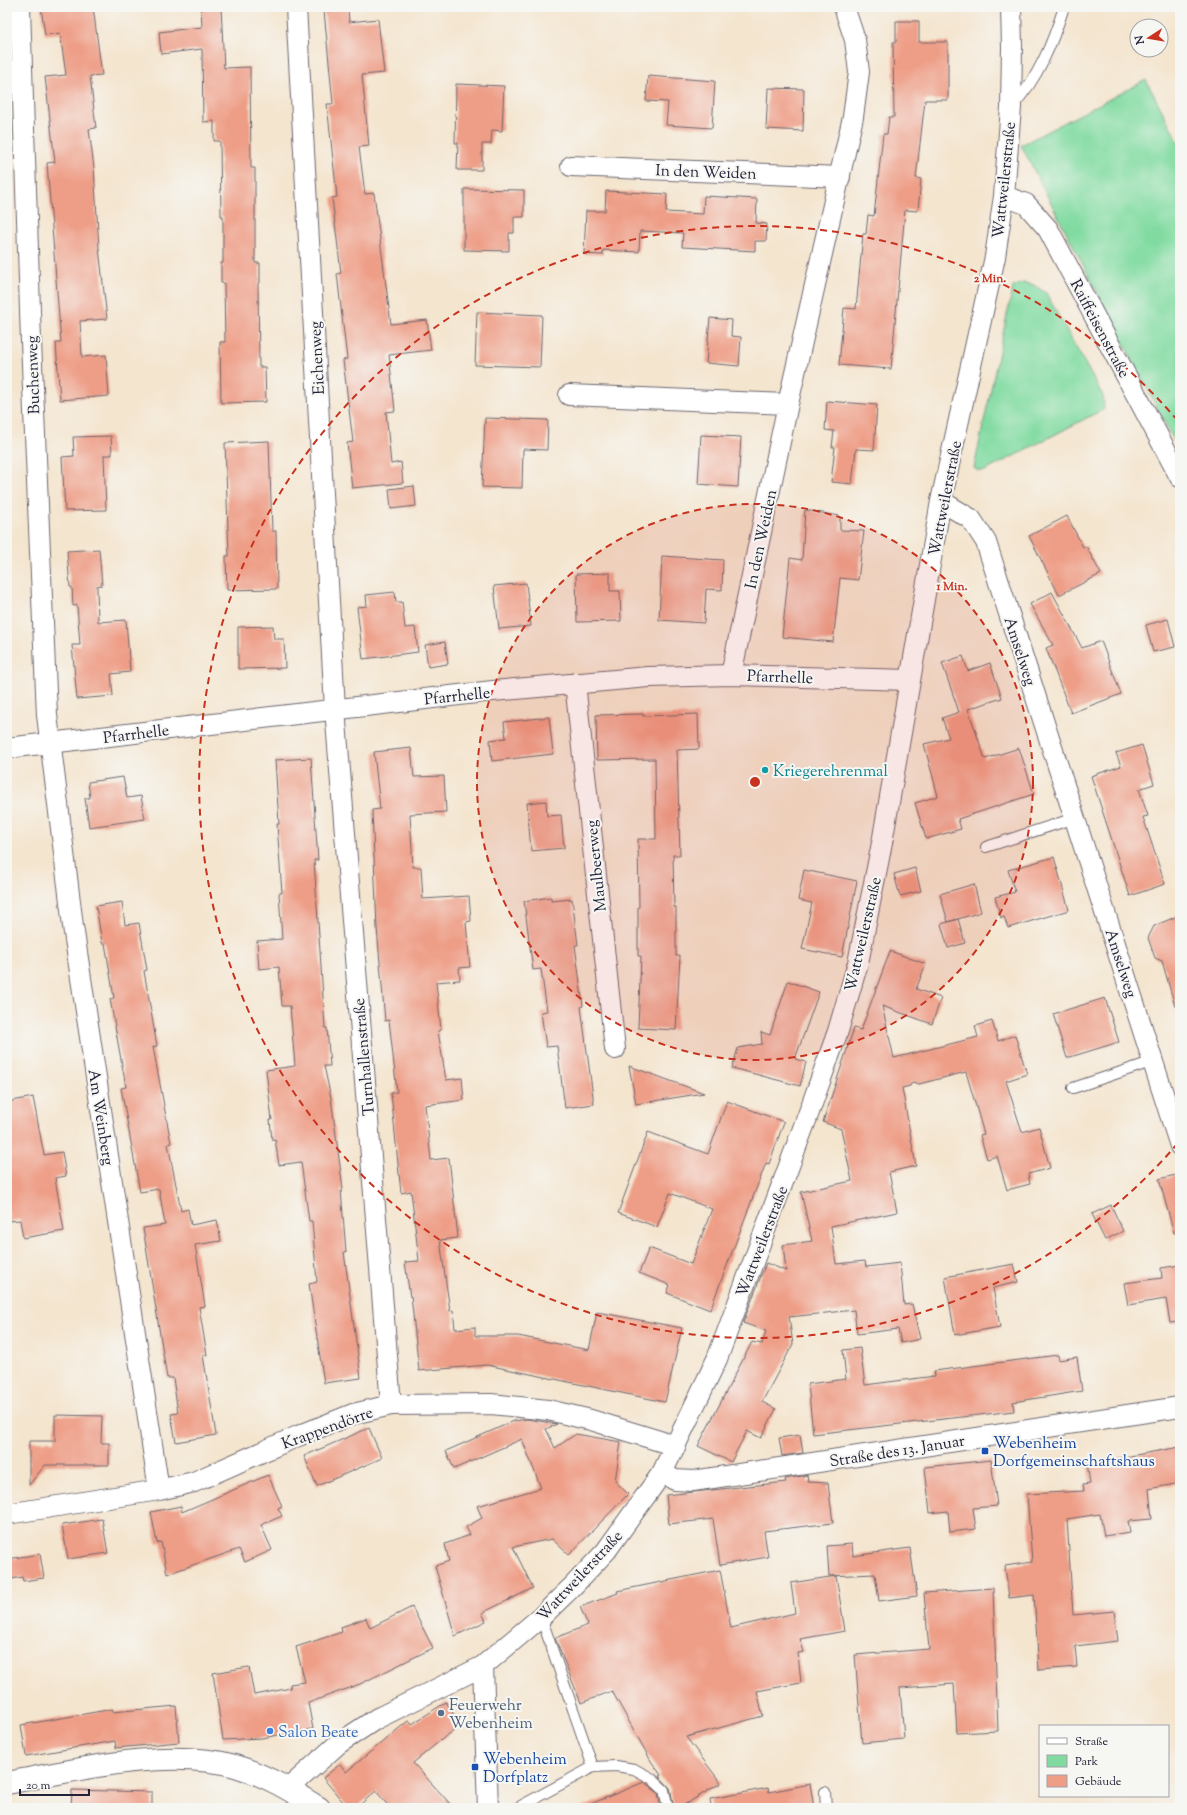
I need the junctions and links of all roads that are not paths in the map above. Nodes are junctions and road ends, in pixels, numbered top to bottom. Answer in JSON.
{"nodes":[{"id":1,"x":20,"y":7,"type":"edge"},
{"id":2,"x":296,"y":7,"type":"edge"},
{"id":3,"x":844,"y":7,"type":"edge"},
{"id":4,"x":1011,"y":7,"type":"edge"},
{"id":5,"x":1064,"y":7,"type":"edge"},
{"id":6,"x":1010,"y":107,"type":"junction"},
{"id":7,"x":571,"y":166,"type":"dead end"},
{"id":8,"x":840,"y":177,"type":"junction"},
{"id":9,"x":1004,"y":196,"type":"junction"},
{"id":10,"x":569,"y":396,"type":"dead end"},
{"id":11,"x":788,"y":404,"type":"junction"},
{"id":12,"x":1180,"y":478,"type":"edge"},
{"id":13,"x":941,"y":501,"type":"junction"},
{"id":14,"x":731,"y":674,"type":"junction"},
{"id":15,"x":910,"y":680,"type":"junction"},
{"id":16,"x":575,"y":683,"type":"junction"},
{"id":17,"x":335,"y":709,"type":"junction"},
{"id":18,"x":50,"y":743,"type":"junction"},
{"id":19,"x":7,"y":748,"type":"edge"},
{"id":20,"x":1075,"y":818,"type":"junction"},
{"id":21,"x":986,"y":847,"type":"dead end"},
{"id":22,"x":615,"y":1049,"type":"dead end"},
{"id":23,"x":1154,"y":1061,"type":"junction"},
{"id":24,"x":1073,"y":1088,"type":"dead end"},
{"id":25,"x":1180,"y":1146,"type":"edge"},
{"id":26,"x":391,"y":1405,"type":"junction"},
{"id":27,"x":1180,"y":1407,"type":"edge"},
{"id":28,"x":676,"y":1446,"type":"junction"},
{"id":29,"x":662,"y":1473,"type":"junction"},
{"id":30,"x":159,"y":1490,"type":"junction"},
{"id":31,"x":7,"y":1514,"type":"edge"},
{"id":32,"x":541,"y":1617,"type":"junction"},
{"id":33,"x":483,"y":1666,"type":"junction"},
{"id":34,"x":593,"y":1767,"type":"junction"},
{"id":35,"x":7,"y":1783,"type":"edge"},
{"id":36,"x":288,"y":1788,"type":"junction"},
{"id":37,"x":826,"y":1792,"type":"dead end"},
{"id":38,"x":319,"y":1808,"type":"edge"},
{"id":39,"x":488,"y":1808,"type":"edge"},
{"id":40,"x":517,"y":1808,"type":"edge"},
{"id":41,"x":668,"y":1808,"type":"edge"},
{"id":42,"x":826,"y":1808,"type":"edge"}],
"edges":[{"from":1,"to":18,"type":"street","name":"Buchenweg"},
{"from":2,"to":17,"type":"street","name":"Eichenweg"},
{"from":3,"to":8,"type":"street","name":"In den Weiden"},
{"from":4,"to":6,"type":"street","name":"Wattweilerstraße"},
{"from":5,"to":6,"type":"lane"},
{"from":6,"to":9,"type":"street","name":"Wattweilerstraße"},
{"from":7,"to":8,"type":"street","name":"In den Weiden"},
{"from":8,"to":11,"type":"street","name":"In den Weiden"},
{"from":9,"to":12,"type":"street","name":"Raiffeisenstraße"},
{"from":9,"to":13,"type":"street","name":"Wattweilerstraße"},
{"from":10,"to":11,"type":"street"},
{"from":11,"to":14,"type":"street","name":"In den Weiden"},
{"from":13,"to":15,"type":"street","name":"Wattweilerstraße"},
{"from":13,"to":20,"type":"street","name":"Amselweg"},
{"from":14,"to":15,"type":"street","name":"Pfarrhelle"},
{"from":14,"to":16,"type":"street","name":"Pfarrhelle"},
{"from":15,"to":28,"type":"street","name":"Wattweilerstraße"},
{"from":16,"to":17,"type":"street","name":"Pfarrhelle"},
{"from":16,"to":22,"type":"street","name":"Maulbeerweg"},
{"from":17,"to":18,"type":"street","name":"Pfarrhelle"},
{"from":17,"to":26,"type":"street","name":"Turnhallenstraße"},
{"from":18,"to":19,"type":"street","name":"Pfarrhelle"},
{"from":18,"to":30,"type":"street","name":"Am Weinberg"},
{"from":20,"to":21,"type":"lane"},
{"from":20,"to":23,"type":"street","name":"Amselweg"},
{"from":23,"to":24,"type":"lane"},
{"from":23,"to":25,"type":"street","name":"Amselweg"},
{"from":26,"to":28,"type":"street","name":"Krappendörre"},
{"from":26,"to":30,"type":"street","name":"Krappendörre"},
{"from":27,"to":29,"type":"street","name":"Straße des 13. Januar"},
{"from":28,"to":29,"type":"street","name":"Wattweilerstraße"},
{"from":29,"to":32,"type":"street","name":"Wattweilerstraße"},
{"from":30,"to":31,"type":"street","name":"Krappendörre"},
{"from":32,"to":33,"type":"street","name":"Wattweilerstraße"},
{"from":32,"to":34,"type":"lane"},
{"from":33,"to":36,"type":"street","name":"Wattweilerstraße"},
{"from":33,"to":39,"type":"street"},
{"from":34,"to":40,"type":"lane"},
{"from":34,"to":41,"type":"lane"},
{"from":35,"to":36,"type":"main road"},
{"from":36,"to":38,"type":"main road"},
{"from":37,"to":42,"type":"lane"}]}
